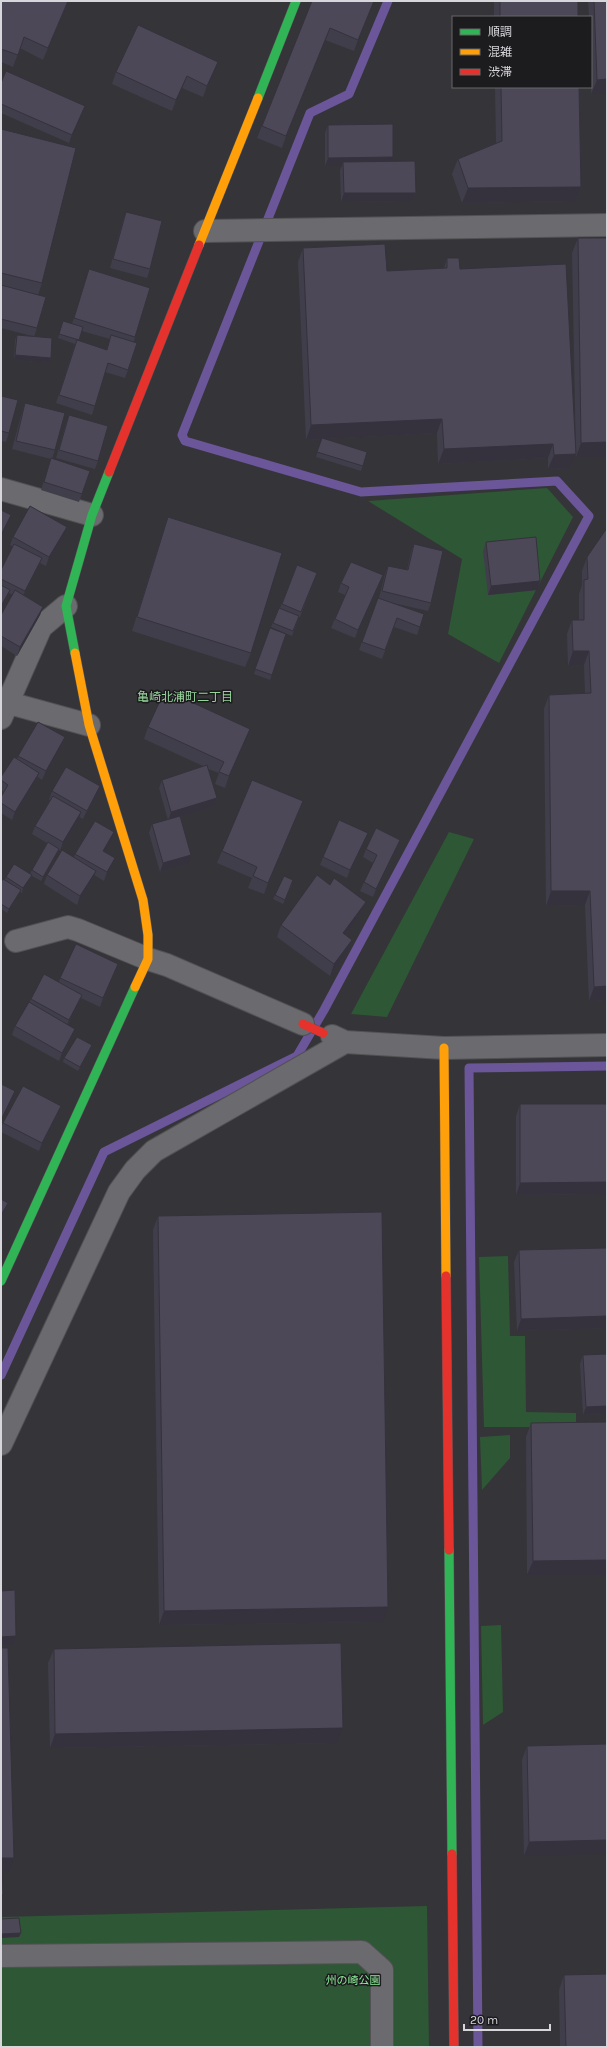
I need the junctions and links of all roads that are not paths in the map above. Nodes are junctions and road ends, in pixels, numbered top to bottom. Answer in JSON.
{"nodes":[{"id":1,"x":296,"y":1,"type":"edge"},
{"id":2,"x":607,"y":225,"type":"edge"},
{"id":3,"x":205,"y":232,"type":"junction"},
{"id":4,"x":1,"y":489,"type":"edge"},
{"id":5,"x":92,"y":515,"type":"junction"},
{"id":6,"x":66,"y":606,"type":"junction"},
{"id":7,"x":4,"y":707,"type":"edge"},
{"id":8,"x":89,"y":725,"type":"junction"},
{"id":9,"x":16,"y":941,"type":"dead end"},
{"id":10,"x":148,"y":959,"type":"junction"},
{"id":11,"x":303,"y":1024,"type":"joint"},
{"id":12,"x":323,"y":1033,"type":"joint"},
{"id":13,"x":345,"y":1042,"type":"junction"},
{"id":14,"x":607,"y":1045,"type":"edge"},
{"id":15,"x":444,"y":1048,"type":"junction"},
{"id":16,"x":1,"y":1281,"type":"edge"},
{"id":17,"x":1,"y":1444,"type":"edge"},
{"id":18,"x":1,"y":1956,"type":"edge"},
{"id":19,"x":382,"y":2047,"type":"edge"},
{"id":20,"x":454,"y":2047,"type":"edge"}],
"edges":[{"from":1,"to":3,"type":"street"},
{"from":2,"to":3,"type":"street"},
{"from":3,"to":5,"type":"street"},
{"from":4,"to":5,"type":"street"},
{"from":5,"to":6,"type":"street"},
{"from":6,"to":7,"type":"street"},
{"from":6,"to":8,"type":"street"},
{"from":7,"to":8,"type":"street"},
{"from":8,"to":10,"type":"street"},
{"from":9,"to":10,"type":"street"},
{"from":10,"to":11,"type":"street"},
{"from":10,"to":16,"type":"street"},
{"from":11,"to":12,"type":"street"},
{"from":12,"to":13,"type":"street"},
{"from":13,"to":15,"type":"street"},
{"from":13,"to":17,"type":"street"},
{"from":14,"to":15,"type":"street"},
{"from":15,"to":20,"type":"street"},
{"from":18,"to":19,"type":"street"}]}
